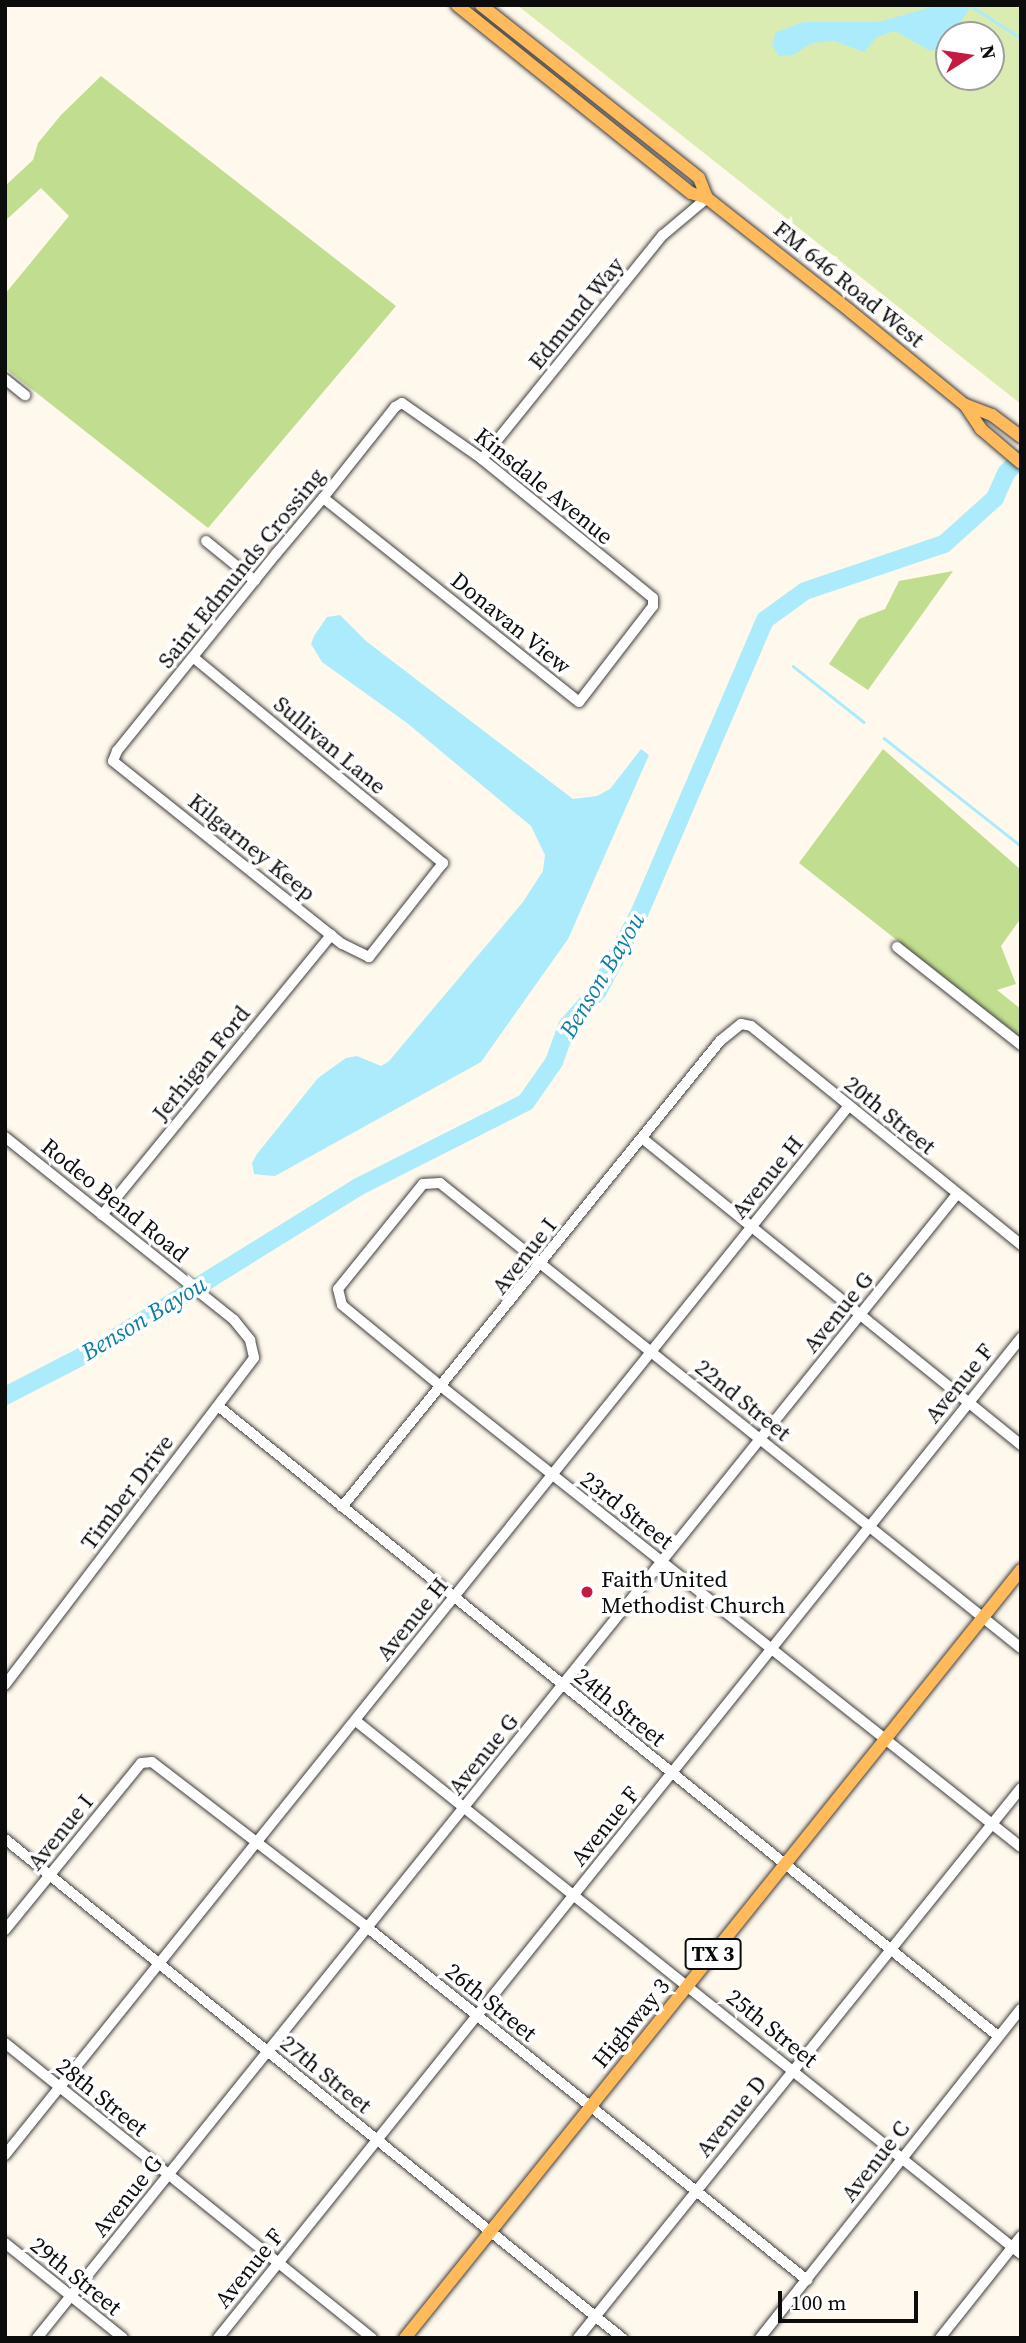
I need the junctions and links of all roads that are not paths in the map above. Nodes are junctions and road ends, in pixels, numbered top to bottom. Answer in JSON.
{"nodes":[{"id":1,"x":457,"y":5,"type":"edge"},
{"id":2,"x":481,"y":5,"type":"edge"},
{"id":3,"x":593,"y":113,"type":"junction"},
{"id":4,"x":648,"y":139,"type":"junction"},
{"id":5,"x":707,"y":198,"type":"junction"},
{"id":6,"x":5,"y":379,"type":"edge"},
{"id":7,"x":25,"y":395,"type":"dead end"},
{"id":8,"x":402,"y":402,"type":"joint"},
{"id":9,"x":965,"y":405,"type":"junction"},
{"id":10,"x":1017,"y":434,"type":"edge"},
{"id":11,"x":482,"y":459,"type":"junction"},
{"id":12,"x":1021,"y":463,"type":"edge"},
{"id":13,"x":323,"y":498,"type":"junction"},
{"id":14,"x":206,"y":541,"type":"dead end"},
{"id":15,"x":255,"y":581,"type":"junction"},
{"id":16,"x":653,"y":606,"type":"joint"},
{"id":17,"x":193,"y":657,"type":"junction"},
{"id":18,"x":113,"y":761,"type":"joint"},
{"id":19,"x":331,"y":935,"type":"junction"},
{"id":20,"x":897,"y":947,"type":"dead end"},
{"id":21,"x":369,"y":957,"type":"joint"},
{"id":22,"x":734,"y":1028,"type":"joint"},
{"id":23,"x":1021,"y":1045,"type":"edge"},
{"id":24,"x":848,"y":1107,"type":"junction"},
{"id":25,"x":5,"y":1137,"type":"edge"},
{"id":26,"x":642,"y":1138,"type":"junction"},
{"id":27,"x":957,"y":1194,"type":"junction"},
{"id":28,"x":102,"y":1215,"type":"junction"},
{"id":29,"x":752,"y":1227,"type":"junction"},
{"id":30,"x":1021,"y":1245,"type":"edge"},
{"id":31,"x":542,"y":1264,"type":"junction"},
{"id":32,"x":342,"y":1305,"type":"joint"},
{"id":33,"x":860,"y":1316,"type":"junction"},
{"id":34,"x":234,"y":1320,"type":"joint"},
{"id":35,"x":1021,"y":1338,"type":"edge"},
{"id":36,"x":652,"y":1352,"type":"junction"},
{"id":37,"x":442,"y":1387,"type":"junction"},
{"id":38,"x":968,"y":1402,"type":"junction"},
{"id":39,"x":218,"y":1406,"type":"junction"},
{"id":40,"x":761,"y":1439,"type":"junction"},
{"id":41,"x":1021,"y":1445,"type":"edge"},
{"id":42,"x":553,"y":1476,"type":"junction"},
{"id":43,"x":342,"y":1507,"type":"junction"},
{"id":44,"x":869,"y":1526,"type":"junction"},
{"id":45,"x":662,"y":1562,"type":"junction"},
{"id":46,"x":1021,"y":1570,"type":"edge"},
{"id":47,"x":454,"y":1598,"type":"junction"},
{"id":48,"x":983,"y":1617,"type":"junction"},
{"id":49,"x":1021,"y":1648,"type":"edge"},
{"id":50,"x":772,"y":1649,"type":"junction"},
{"id":51,"x":5,"y":1685,"type":"edge"},
{"id":52,"x":562,"y":1686,"type":"junction"},
{"id":53,"x":356,"y":1721,"type":"junction"},
{"id":54,"x":886,"y":1739,"type":"junction"},
{"id":55,"x":146,"y":1760,"type":"joint"},
{"id":56,"x":671,"y":1773,"type":"junction"},
{"id":57,"x":1021,"y":1787,"type":"edge"},
{"id":58,"x":465,"y":1807,"type":"junction"},
{"id":59,"x":992,"y":1823,"type":"junction"},
{"id":60,"x":5,"y":1839,"type":"edge"},
{"id":61,"x":257,"y":1843,"type":"junction"},
{"id":62,"x":1021,"y":1847,"type":"edge"},
{"id":63,"x":785,"y":1864,"type":"junction"},
{"id":64,"x":49,"y":1875,"type":"junction"},
{"id":65,"x":575,"y":1894,"type":"junction"},
{"id":66,"x":368,"y":1928,"type":"junction"},
{"id":67,"x":5,"y":1930,"type":"edge"},
{"id":68,"x":890,"y":1949,"type":"junction"},
{"id":69,"x":160,"y":1962,"type":"junction"},
{"id":70,"x":688,"y":1985,"type":"junction"},
{"id":71,"x":1021,"y":2009,"type":"edge"},
{"id":72,"x":477,"y":2016,"type":"junction"},
{"id":73,"x":998,"y":2036,"type":"junction"},
{"id":74,"x":5,"y":2043,"type":"edge"},
{"id":75,"x":269,"y":2052,"type":"junction"},
{"id":76,"x":793,"y":2070,"type":"junction"},
{"id":77,"x":60,"y":2088,"type":"junction"},
{"id":78,"x":590,"y":2107,"type":"junction"},
{"id":79,"x":377,"y":2140,"type":"junction"},
{"id":80,"x":5,"y":2155,"type":"edge"},
{"id":81,"x":902,"y":2158,"type":"junction"},
{"id":82,"x":169,"y":2175,"type":"junction"},
{"id":83,"x":696,"y":2191,"type":"junction"},
{"id":84,"x":489,"y":2232,"type":"junction"},
{"id":85,"x":1021,"y":2236,"type":"edge"},
{"id":86,"x":5,"y":2243,"type":"edge"},
{"id":87,"x":1012,"y":2247,"type":"junction"},
{"id":88,"x":1021,"y":2254,"type":"edge"},
{"id":89,"x":278,"y":2262,"type":"junction"},
{"id":90,"x":807,"y":2280,"type":"junction"},
{"id":91,"x":71,"y":2296,"type":"junction"},
{"id":92,"x":595,"y":2317,"type":"junction"},
{"id":93,"x":37,"y":2338,"type":"edge"},
{"id":94,"x":123,"y":2338,"type":"edge"},
{"id":95,"x":218,"y":2338,"type":"edge"},
{"id":96,"x":372,"y":2338,"type":"edge"},
{"id":97,"x":405,"y":2338,"type":"edge"},
{"id":98,"x":578,"y":2338,"type":"edge"},
{"id":99,"x":622,"y":2338,"type":"edge"},
{"id":100,"x":760,"y":2338,"type":"edge"},
{"id":101,"x":940,"y":2338,"type":"edge"}],
"edges":[{"from":1,"to":3,"type":"main road","name":"FM 646 Road West"},
{"from":2,"to":4,"type":"main road","name":"FM 646 Road West"},
{"from":3,"to":4,"type":"main road"},
{"from":3,"to":5,"type":"main road","name":"FM 646 Road West"},
{"from":4,"to":5,"type":"main road","name":"FM 646 Road West"},
{"from":5,"to":9,"type":"main road","name":"FM 646 Road West"},
{"from":5,"to":11,"type":"street","name":"Edmund Way"},
{"from":6,"to":7,"type":"street"},
{"from":8,"to":11,"type":"street","name":"Kinsdale Avenue"},
{"from":8,"to":13,"type":"street","name":"Saint Edmunds Crossing"},
{"from":9,"to":10,"type":"main road","name":"FM 646 Road West"},
{"from":9,"to":12,"type":"main road","name":"FM 646 Road West"},
{"from":11,"to":16,"type":"street","name":"Kinsdale Avenue"},
{"from":13,"to":15,"type":"street","name":"Saint Edmunds Crossing"},
{"from":13,"to":16,"type":"street","name":"Donavan View"},
{"from":14,"to":15,"type":"street"},
{"from":15,"to":17,"type":"street","name":"Saint Edmunds Crossing"},
{"from":17,"to":18,"type":"street","name":"Saint Edmunds Crossing"},
{"from":17,"to":21,"type":"street","name":"Sullivan Lane"},
{"from":18,"to":19,"type":"street","name":"Kilgarney Keep"},
{"from":19,"to":21,"type":"street","name":"Kilgarney Keep"},
{"from":19,"to":28,"type":"street","name":"Jerhigan Ford"},
{"from":20,"to":23,"type":"street"},
{"from":22,"to":24,"type":"street","name":"20th Street"},
{"from":22,"to":26,"type":"street","name":"Avenue I"},
{"from":24,"to":27,"type":"street","name":"20th Street"},
{"from":24,"to":29,"type":"street","name":"Avenue H"},
{"from":25,"to":28,"type":"street","name":"Rodeo Bend Road"},
{"from":26,"to":29,"type":"street"},
{"from":26,"to":31,"type":"street","name":"Avenue I"},
{"from":27,"to":30,"type":"street","name":"20th Street"},
{"from":27,"to":33,"type":"street","name":"Avenue G"},
{"from":28,"to":34,"type":"street","name":"Rodeo Bend Road"},
{"from":29,"to":33,"type":"street"},
{"from":29,"to":36,"type":"street","name":"Avenue H"},
{"from":31,"to":32,"type":"street","name":"22nd Street"},
{"from":31,"to":36,"type":"street","name":"22nd Street"},
{"from":31,"to":37,"type":"street","name":"Avenue I"},
{"from":32,"to":37,"type":"street","name":"23rd Street"},
{"from":33,"to":38,"type":"street"},
{"from":33,"to":40,"type":"street","name":"Avenue G"},
{"from":34,"to":39,"type":"street","name":"Timber Drive"},
{"from":35,"to":38,"type":"street","name":"Avenue F"},
{"from":36,"to":40,"type":"street","name":"22nd Street"},
{"from":36,"to":42,"type":"street","name":"Avenue H"},
{"from":37,"to":42,"type":"street","name":"23rd Street"},
{"from":37,"to":43,"type":"street","name":"Avenue I"},
{"from":38,"to":41,"type":"street"},
{"from":38,"to":44,"type":"street","name":"Avenue F"},
{"from":39,"to":43,"type":"street","name":"24th Street"},
{"from":39,"to":51,"type":"street","name":"Timber Drive"},
{"from":40,"to":44,"type":"street","name":"22nd Street"},
{"from":40,"to":45,"type":"street","name":"Avenue G"},
{"from":42,"to":45,"type":"street","name":"23rd Street"},
{"from":42,"to":47,"type":"street","name":"Avenue H"},
{"from":43,"to":47,"type":"street","name":"24th Street"},
{"from":44,"to":48,"type":"street","name":"22nd Street"},
{"from":44,"to":50,"type":"street","name":"Avenue F"},
{"from":45,"to":50,"type":"street","name":"23rd Street"},
{"from":45,"to":52,"type":"street","name":"Avenue G"},
{"from":46,"to":48,"type":"main road","name":"Highway 3","number":"TX 3"},
{"from":47,"to":52,"type":"street","name":"24th Street"},
{"from":47,"to":53,"type":"street","name":"Avenue H"},
{"from":48,"to":49,"type":"street","name":"22nd Street"},
{"from":48,"to":54,"type":"main road","name":"Highway 3","number":"TX 3"},
{"from":50,"to":54,"type":"street","name":"23rd Street"},
{"from":50,"to":56,"type":"street","name":"Avenue F"},
{"from":52,"to":56,"type":"street","name":"24th Street"},
{"from":52,"to":58,"type":"street","name":"Avenue G"},
{"from":53,"to":58,"type":"street","name":"25th Street"},
{"from":53,"to":61,"type":"street","name":"Avenue H"},
{"from":54,"to":59,"type":"street","name":"23rd Street"},
{"from":54,"to":63,"type":"main road","name":"Highway 3","number":"TX 3"},
{"from":55,"to":61,"type":"street","name":"26th Street"},
{"from":55,"to":64,"type":"street","name":"Avenue I"},
{"from":56,"to":63,"type":"street","name":"24th Street"},
{"from":56,"to":65,"type":"street","name":"Avenue F"},
{"from":57,"to":59,"type":"street","name":"Avenue D"},
{"from":58,"to":65,"type":"street","name":"25th Street"},
{"from":58,"to":66,"type":"street","name":"Avenue G"},
{"from":59,"to":62,"type":"street","name":"23rd Street"},
{"from":59,"to":68,"type":"street","name":"Avenue D"},
{"from":60,"to":64,"type":"street","name":"27th Street"},
{"from":61,"to":66,"type":"street","name":"26th Street"},
{"from":61,"to":69,"type":"street","name":"Avenue H"},
{"from":63,"to":68,"type":"street","name":"24th Street"},
{"from":63,"to":70,"type":"main road","name":"Highway 3","number":"TX 3"},
{"from":64,"to":67,"type":"street","name":"Avenue I"},
{"from":64,"to":69,"type":"street","name":"27th Street"},
{"from":65,"to":70,"type":"street","name":"25th Street"},
{"from":65,"to":72,"type":"street","name":"Avenue F"},
{"from":66,"to":72,"type":"street","name":"26th Street"},
{"from":66,"to":75,"type":"street","name":"Avenue G"},
{"from":68,"to":73,"type":"street","name":"24th Street"},
{"from":68,"to":76,"type":"street","name":"Avenue D"},
{"from":69,"to":75,"type":"street","name":"27th Street"},
{"from":69,"to":77,"type":"street","name":"Avenue H"},
{"from":70,"to":76,"type":"street","name":"25th Street"},
{"from":70,"to":78,"type":"main road","name":"Highway 3","number":"TX 3"},
{"from":71,"to":73,"type":"street","name":"Avenue C"},
{"from":72,"to":78,"type":"street","name":"26th Street"},
{"from":72,"to":79,"type":"street","name":"Avenue F"},
{"from":73,"to":81,"type":"street","name":"Avenue C"},
{"from":74,"to":77,"type":"street","name":"28th Street"},
{"from":75,"to":79,"type":"street","name":"27th Street"},
{"from":75,"to":82,"type":"street","name":"Avenue G"},
{"from":76,"to":81,"type":"street","name":"25th Street"},
{"from":76,"to":83,"type":"street","name":"Avenue D"},
{"from":77,"to":80,"type":"street","name":"Avenue H"},
{"from":77,"to":82,"type":"street","name":"28th Street"},
{"from":78,"to":83,"type":"street","name":"26th Street"},
{"from":78,"to":84,"type":"main road","name":"Highway 3","number":"TX 3"},
{"from":79,"to":84,"type":"street","name":"27th Street"},
{"from":79,"to":89,"type":"street","name":"Avenue F"},
{"from":81,"to":87,"type":"street","name":"25th Street"},
{"from":81,"to":90,"type":"street","name":"Avenue C"},
{"from":82,"to":89,"type":"street","name":"28th Street"},
{"from":82,"to":91,"type":"street","name":"Avenue G"},
{"from":83,"to":90,"type":"street","name":"26th Street"},
{"from":83,"to":92,"type":"street","name":"Avenue D"},
{"from":84,"to":92,"type":"street","name":"27th Street"},
{"from":84,"to":97,"type":"main road","name":"Highway 3","number":"TX 3"},
{"from":85,"to":87,"type":"street"},
{"from":86,"to":91,"type":"street","name":"29th Street"},
{"from":87,"to":88,"type":"street","name":"25th Street"},
{"from":87,"to":101,"type":"street"},
{"from":89,"to":95,"type":"street","name":"Avenue F"},
{"from":89,"to":96,"type":"street","name":"28th Street"},
{"from":90,"to":100,"type":"street","name":"Avenue C"},
{"from":91,"to":93,"type":"street","name":"Avenue G"},
{"from":91,"to":94,"type":"street","name":"29th Street"},
{"from":92,"to":98,"type":"street","name":"Avenue D"},
{"from":92,"to":99,"type":"street","name":"27th Street"}]}
